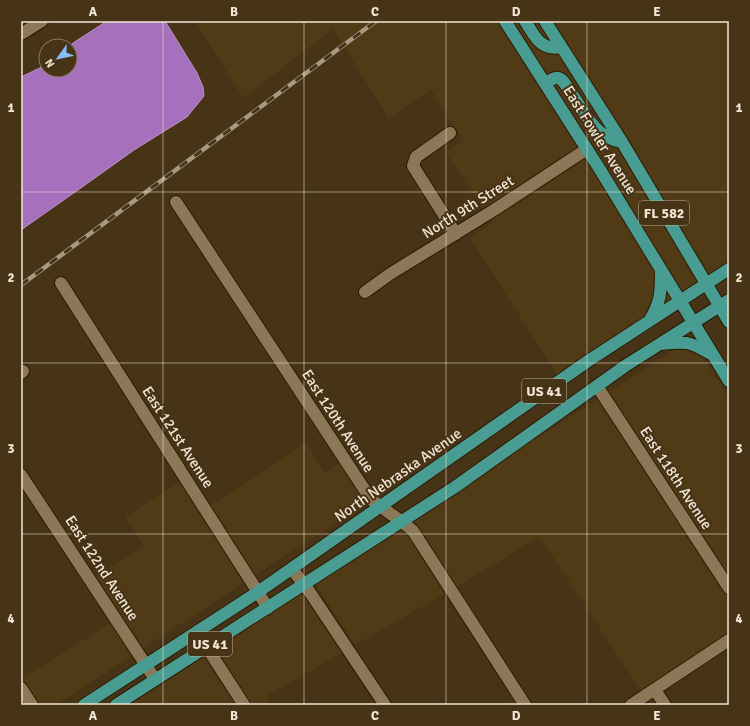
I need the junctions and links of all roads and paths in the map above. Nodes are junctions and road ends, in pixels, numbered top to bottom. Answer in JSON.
{"nodes":[{"id":1,"x":42,"y":21,"type":"edge"},
{"id":2,"x":505,"y":21,"type":"edge"},
{"id":3,"x":525,"y":21,"type":"edge"},
{"id":4,"x":545,"y":21,"type":"edge"},
{"id":5,"x":21,"y":34,"type":"edge"},
{"id":6,"x":561,"y":47,"type":"junction"},
{"id":7,"x":545,"y":84,"type":"junction"},
{"id":8,"x":450,"y":133,"type":"dead end"},
{"id":9,"x":622,"y":142,"type":"junction"},
{"id":10,"x":587,"y":149,"type":"junction"},
{"id":11,"x":176,"y":202,"type":"dead end"},
{"id":12,"x":456,"y":234,"type":"junction"},
{"id":13,"x":661,"y":269,"type":"junction"},
{"id":14,"x":729,"y":269,"type":"edge"},
{"id":15,"x":60,"y":284,"type":"dead end"},
{"id":16,"x":706,"y":284,"type":"junction"},
{"id":17,"x":365,"y":292,"type":"dead end"},
{"id":18,"x":681,"y":301,"type":"junction"},
{"id":19,"x":724,"y":303,"type":"edge"},
{"id":20,"x":649,"y":321,"type":"junction"},
{"id":21,"x":694,"y":322,"type":"junction"},
{"id":22,"x":729,"y":322,"type":"edge"},
{"id":23,"x":659,"y":344,"type":"junction"},
{"id":24,"x":714,"y":356,"type":"junction"},
{"id":25,"x":729,"y":380,"type":"edge"},
{"id":26,"x":597,"y":386,"type":"junction"},
{"id":27,"x":21,"y":475,"type":"edge"},
{"id":28,"x":380,"y":507,"type":"junction"},
{"id":29,"x":402,"y":521,"type":"junction"},
{"id":30,"x":292,"y":569,"type":"junction"},
{"id":31,"x":305,"y":584,"type":"junction"},
{"id":32,"x":729,"y":588,"type":"edge"},
{"id":33,"x":258,"y":592,"type":"junction"},
{"id":34,"x":268,"y":608,"type":"junction"},
{"id":35,"x":197,"y":632,"type":"junction"},
{"id":36,"x":729,"y":640,"type":"edge"},
{"id":37,"x":206,"y":647,"type":"junction"},
{"id":38,"x":146,"y":665,"type":"junction"},
{"id":39,"x":155,"y":680,"type":"junction"},
{"id":40,"x":21,"y":688,"type":"edge"},
{"id":41,"x":655,"y":690,"type":"junction"},
{"id":42,"x":32,"y":705,"type":"edge"},
{"id":43,"x":84,"y":705,"type":"edge"},
{"id":44,"x":116,"y":705,"type":"edge"},
{"id":45,"x":244,"y":705,"type":"edge"},
{"id":46,"x":384,"y":705,"type":"edge"},
{"id":47,"x":525,"y":705,"type":"edge"},
{"id":48,"x":631,"y":705,"type":"edge"},
{"id":49,"x":665,"y":705,"type":"edge"}],
"edges":[{"from":1,"to":5,"type":"street"},
{"from":2,"to":7,"type":"main road","name":"East Fowler Avenue","number":"FL 582"},
{"from":3,"to":6,"type":"main road"},
{"from":4,"to":6,"type":"main road","name":"East Fowler Avenue","number":"FL 582"},
{"from":6,"to":9,"type":"main road","name":"East Fowler Avenue","number":"FL 582"},
{"from":7,"to":9,"type":"main road"},
{"from":7,"to":10,"type":"main road","name":"East Fowler Avenue","number":"FL 582"},
{"from":8,"to":12,"type":"street"},
{"from":9,"to":16,"type":"main road","name":"East Fowler Avenue","number":"FL 582"},
{"from":10,"to":12,"type":"street","name":"North 9th Street"},
{"from":10,"to":13,"type":"main road","name":"East Fowler Avenue","number":"FL 582"},
{"from":11,"to":28,"type":"street","name":"East 120th Avenue"},
{"from":12,"to":17,"type":"street","name":"North 9th Street"},
{"from":13,"to":18,"type":"main road","name":"East Fowler Avenue","number":"FL 582"},
{"from":13,"to":20,"type":"main road"},
{"from":14,"to":16,"type":"main road","name":"North Nebraska Avenue","number":"US 41"},
{"from":15,"to":33,"type":"street","name":"East 121st Avenue"},
{"from":16,"to":18,"type":"main road","name":"North Nebraska Avenue","number":"US 41"},
{"from":16,"to":19,"type":"main road","name":"East Fowler Avenue","number":"FL 582"},
{"from":18,"to":20,"type":"main road","name":"North Nebraska Avenue","number":"US 41"},
{"from":18,"to":21,"type":"main road","name":"East Fowler Avenue","number":"FL 582"},
{"from":19,"to":21,"type":"main road","number":"US 41"},
{"from":19,"to":22,"type":"main road","name":"East Fowler Avenue","number":"FL 582"},
{"from":20,"to":28,"type":"main road","name":"North Nebraska Avenue","number":"US 41"},
{"from":21,"to":23,"type":"main road","number":"US 41"},
{"from":21,"to":24,"type":"main road","name":"East Fowler Avenue","number":"FL 582"},
{"from":23,"to":24,"type":"main road"},
{"from":23,"to":26,"type":"main road","number":"US 41"},
{"from":24,"to":25,"type":"main road","name":"East Fowler Avenue","number":"FL 582"},
{"from":26,"to":29,"type":"main road","number":"US 41"},
{"from":26,"to":32,"type":"street","name":"East 118th Avenue"},
{"from":27,"to":38,"type":"street","name":"East 122nd Avenue"},
{"from":28,"to":29,"type":"street","name":"East 120th Avenue"},
{"from":28,"to":30,"type":"main road","name":"North Nebraska Avenue","number":"US 41"},
{"from":29,"to":31,"type":"main road","number":"US 41"},
{"from":29,"to":47,"type":"street","name":"East 120th Avenue"},
{"from":30,"to":31,"type":"street"},
{"from":30,"to":33,"type":"main road","name":"North Nebraska Avenue","number":"US 41"},
{"from":31,"to":34,"type":"main road","number":"US 41"},
{"from":31,"to":46,"type":"street"},
{"from":33,"to":34,"type":"street","name":"East 121st Avenue"},
{"from":33,"to":35,"type":"main road","name":"North Nebraska Avenue","number":"US 41"},
{"from":34,"to":37,"type":"main road","number":"US 41"},
{"from":35,"to":37,"type":"street"},
{"from":35,"to":38,"type":"main road","name":"North Nebraska Avenue","number":"US 41"},
{"from":36,"to":41,"type":"street"},
{"from":37,"to":39,"type":"main road","number":"US 41"},
{"from":37,"to":45,"type":"street"},
{"from":38,"to":39,"type":"street","name":"East 122nd Avenue"},
{"from":38,"to":43,"type":"main road","name":"North Nebraska Avenue","number":"US 41"},
{"from":39,"to":44,"type":"main road","number":"US 41"},
{"from":40,"to":42,"type":"street"},
{"from":41,"to":48,"type":"street"},
{"from":41,"to":49,"type":"street"}]}
